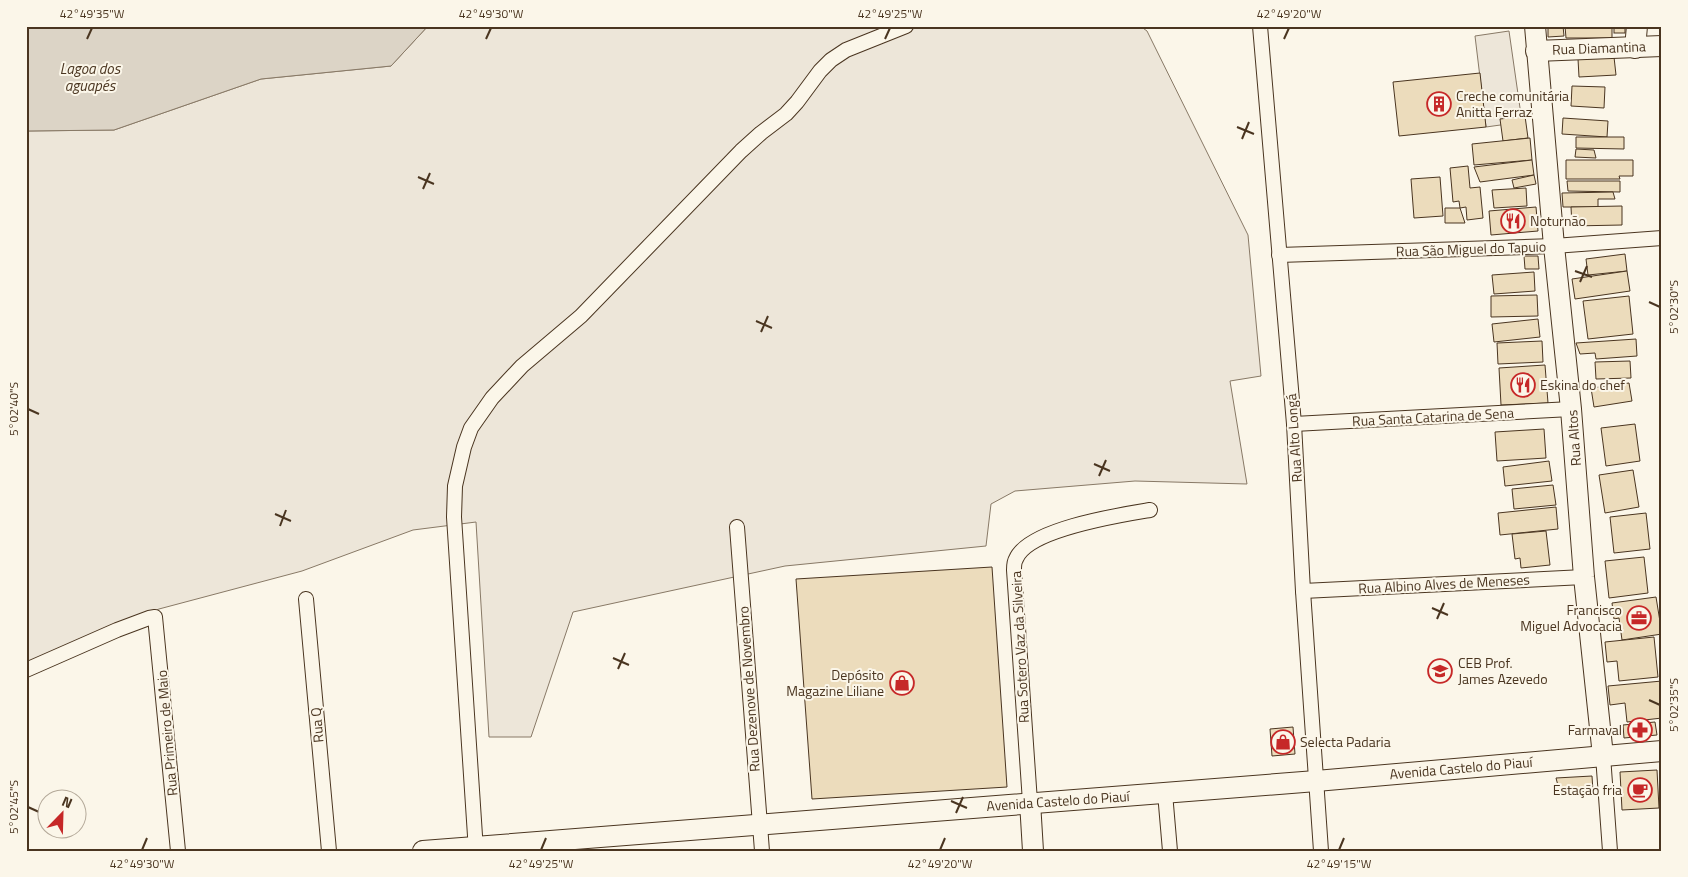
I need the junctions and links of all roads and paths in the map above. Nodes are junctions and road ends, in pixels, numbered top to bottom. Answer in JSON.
{"nodes":[{"id":1,"x":906,"y":26,"type":"edge"},
{"id":2,"x":1260,"y":26,"type":"edge"},
{"id":3,"x":1535,"y":26,"type":"edge"},
{"id":4,"x":1637,"y":26,"type":"edge"},
{"id":5,"x":1662,"y":46,"type":"edge"},
{"id":6,"x":1635,"y":48,"type":"junction"},
{"id":7,"x":1536,"y":51,"type":"junction"},
{"id":8,"x":1662,"y":238,"type":"edge"},
{"id":9,"x":1554,"y":246,"type":"junction"},
{"id":10,"x":1279,"y":255,"type":"junction"},
{"id":11,"x":1571,"y":409,"type":"junction"},
{"id":12,"x":1294,"y":424,"type":"junction"},
{"id":13,"x":1150,"y":510,"type":"dead end"},
{"id":14,"x":737,"y":527,"type":"dead end"},
{"id":15,"x":1584,"y":577,"type":"junction"},
{"id":16,"x":1303,"y":591,"type":"junction"},
{"id":17,"x":306,"y":599,"type":"dead end"},
{"id":18,"x":26,"y":670,"type":"edge"},
{"id":19,"x":1662,"y":751,"type":"edge"},
{"id":20,"x":1603,"y":756,"type":"junction"},
{"id":21,"x":1316,"y":781,"type":"junction"},
{"id":22,"x":1165,"y":792,"type":"junction"},
{"id":23,"x":1030,"y":802,"type":"junction"},
{"id":24,"x":760,"y":825,"type":"junction"},
{"id":25,"x":476,"y":849,"type":"edge"},
{"id":26,"x":178,"y":851,"type":"edge"},
{"id":27,"x":329,"y":851,"type":"edge"},
{"id":28,"x":423,"y":851,"type":"edge"},
{"id":29,"x":762,"y":851,"type":"edge"},
{"id":30,"x":1033,"y":851,"type":"edge"},
{"id":31,"x":1170,"y":851,"type":"edge"},
{"id":32,"x":1321,"y":851,"type":"edge"},
{"id":33,"x":1610,"y":851,"type":"edge"}],
"edges":[{"from":1,"to":25,"type":"street"},
{"from":2,"to":10,"type":"street","name":"Rua Alto Longá"},
{"from":3,"to":7,"type":"main road","name":"Rua Altos"},
{"from":4,"to":6,"type":"main road"},
{"from":5,"to":6,"type":"main road","name":"Rua Diamantina"},
{"from":6,"to":7,"type":"main road","name":"Rua Diamantina"},
{"from":7,"to":9,"type":"main road","name":"Rua Altos"},
{"from":8,"to":9,"type":"street","name":"Rua São Miguel do Tapuio"},
{"from":9,"to":10,"type":"street","name":"Rua São Miguel do Tapuio"},
{"from":9,"to":11,"type":"main road","name":"Rua Altos"},
{"from":10,"to":12,"type":"street","name":"Rua Alto Longá"},
{"from":11,"to":12,"type":"street","name":"Rua Santa Catarina de Sena"},
{"from":11,"to":15,"type":"main road","name":"Rua Altos"},
{"from":12,"to":16,"type":"street","name":"Rua Alto Longá"},
{"from":13,"to":23,"type":"street","name":"Rua Sotero Vaz da Silveira"},
{"from":14,"to":24,"type":"street","name":"Rua Dezenove de Novembro"},
{"from":15,"to":16,"type":"street","name":"Rua Albino Alves de Meneses"},
{"from":15,"to":20,"type":"main road","name":"Rua Altos"},
{"from":16,"to":21,"type":"street","name":"Rua Alto Longá"},
{"from":17,"to":27,"type":"street","name":"Rua Q"},
{"from":18,"to":26,"type":"street","name":"Rua Primeiro de Maio"},
{"from":19,"to":20,"type":"main road","name":"Avenida Castelo do Piauí"},
{"from":20,"to":21,"type":"main road","name":"Avenida Castelo do Piauí"},
{"from":20,"to":33,"type":"street","name":"Rua Altos"},
{"from":21,"to":22,"type":"main road","name":"Avenida Castelo do Piauí"},
{"from":21,"to":32,"type":"street","name":"Rua Alto Longá"},
{"from":22,"to":23,"type":"main road","name":"Avenida Castelo do Piauí"},
{"from":22,"to":31,"type":"street"},
{"from":23,"to":24,"type":"main road","name":"Avenida Castelo do Piauí"},
{"from":23,"to":30,"type":"main road","name":"Rua Sotero Vaz da Silveira"},
{"from":24,"to":25,"type":"main road","name":"Avenida Castelo do Piauí"},
{"from":24,"to":29,"type":"street","name":"Rua Dezenove de Novembro"},
{"from":25,"to":28,"type":"main road","name":"Avenida Castelo do Piauí"}]}
